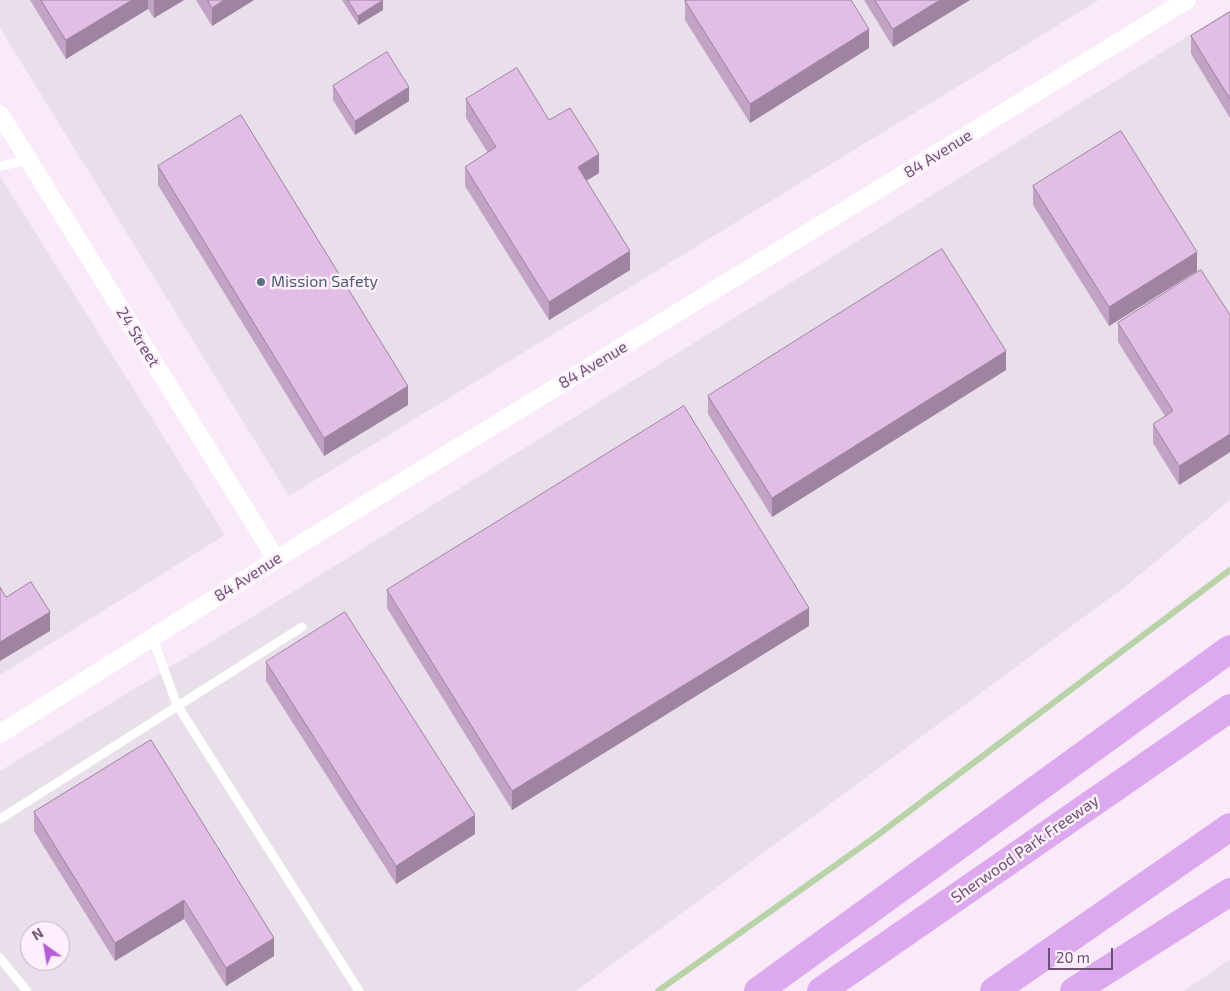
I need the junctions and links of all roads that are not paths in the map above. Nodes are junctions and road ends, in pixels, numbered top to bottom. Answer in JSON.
{"nodes":[{"id":1,"x":1187,"y":0,"type":"edge"},
{"id":2,"x":0,"y":114,"type":"edge"},
{"id":3,"x":29,"y":160,"type":"junction"},
{"id":4,"x":0,"y":166,"type":"edge"},
{"id":5,"x":276,"y":559,"type":"junction"},
{"id":6,"x":302,"y":627,"type":"dead end"},
{"id":7,"x":152,"y":638,"type":"junction"},
{"id":8,"x":1230,"y":648,"type":"edge"},
{"id":9,"x":178,"y":706,"type":"junction"},
{"id":10,"x":1230,"y":708,"type":"edge"},
{"id":11,"x":0,"y":734,"type":"edge"},
{"id":12,"x":0,"y":819,"type":"edge"},
{"id":13,"x":1230,"y":827,"type":"edge"},
{"id":14,"x":1230,"y":892,"type":"edge"},
{"id":15,"x":0,"y":958,"type":"edge"},
{"id":16,"x":27,"y":991,"type":"edge"},
{"id":17,"x":359,"y":991,"type":"edge"},
{"id":18,"x":758,"y":991,"type":"edge"},
{"id":19,"x":821,"y":991,"type":"edge"},
{"id":20,"x":994,"y":991,"type":"edge"},
{"id":21,"x":1074,"y":991,"type":"edge"}],
"edges":[{"from":1,"to":5,"type":"street","name":"84 Avenue"},
{"from":2,"to":3,"type":"street","name":"24 Street"},
{"from":3,"to":4,"type":"lane"},
{"from":3,"to":5,"type":"street","name":"24 Street"},
{"from":5,"to":7,"type":"street","name":"84 Avenue"},
{"from":6,"to":9,"type":"lane"},
{"from":7,"to":9,"type":"lane"},
{"from":7,"to":11,"type":"street","name":"84 Avenue"},
{"from":8,"to":18,"type":"highway"},
{"from":9,"to":12,"type":"lane"},
{"from":9,"to":17,"type":"lane"},
{"from":10,"to":19,"type":"highway","name":"Sherwood Park Freeway"},
{"from":13,"to":20,"type":"highway"},
{"from":14,"to":21,"type":"highway"},
{"from":15,"to":16,"type":"lane"}]}
